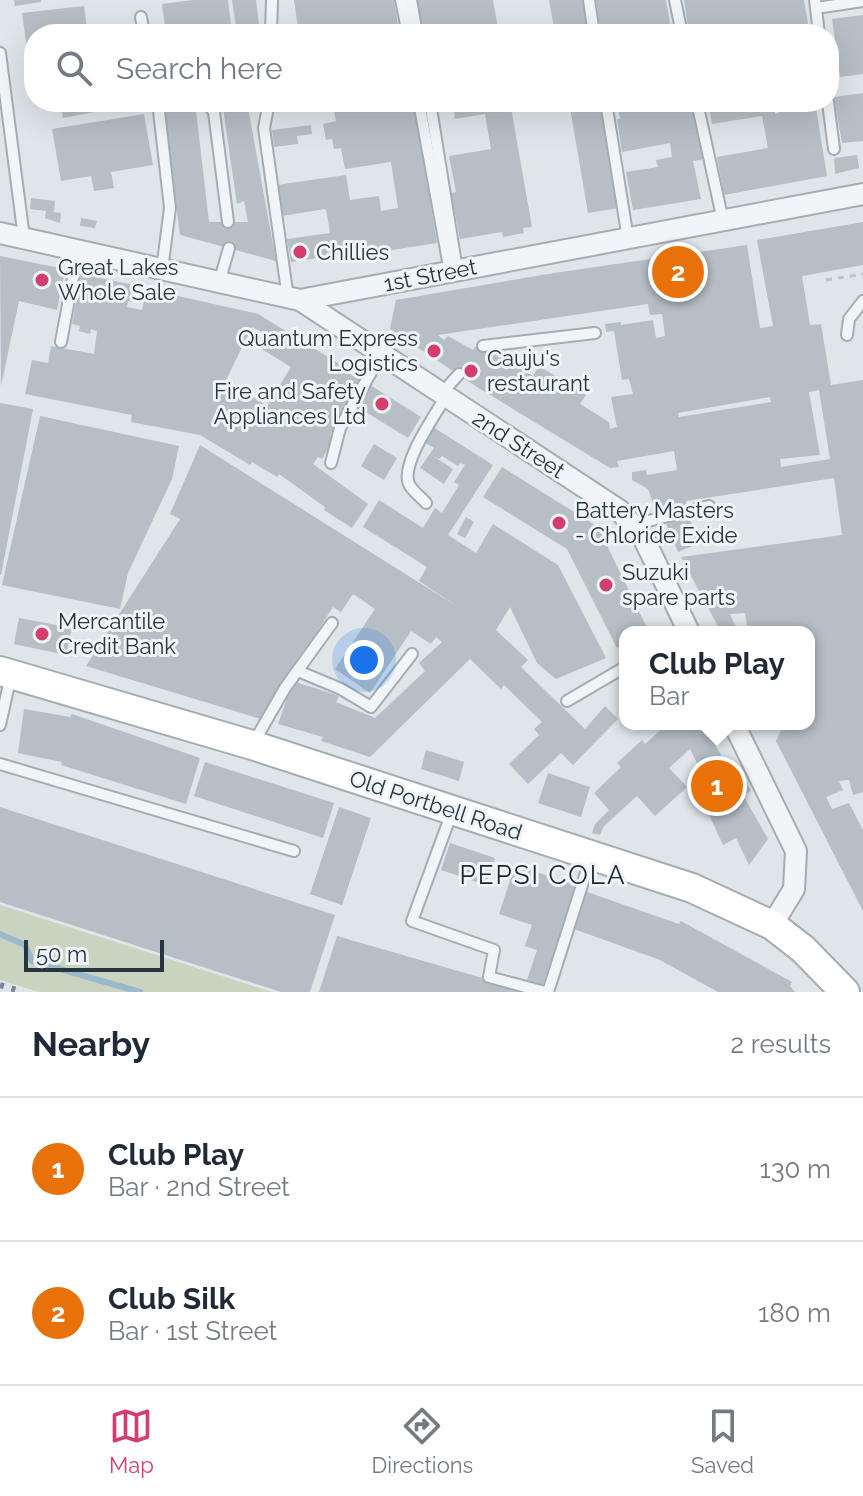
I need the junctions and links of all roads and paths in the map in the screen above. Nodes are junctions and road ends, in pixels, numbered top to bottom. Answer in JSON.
{"nodes":[{"id":1,"x":272,"y":0,"type":"edge"},
{"id":2,"x":401,"y":0,"type":"edge"},
{"id":3,"x":411,"y":0,"type":"edge"},
{"id":4,"x":589,"y":0,"type":"edge"},
{"id":5,"x":675,"y":0,"type":"edge"},
{"id":6,"x":863,"y":1,"type":"edge"},
{"id":7,"x":815,"y":4,"type":"edge"},
{"id":8,"x":141,"y":17,"type":"dead end"},
{"id":9,"x":142,"y":24,"type":"edge"},
{"id":10,"x":271,"y":24,"type":"edge"},
{"id":11,"x":406,"y":24,"type":"edge"},
{"id":12,"x":415,"y":24,"type":"edge"},
{"id":13,"x":593,"y":24,"type":"edge"},
{"id":14,"x":680,"y":24,"type":"edge"},
{"id":15,"x":818,"y":24,"type":"edge"},
{"id":16,"x":0,"y":53,"type":"edge"},
{"id":17,"x":1,"y":66,"type":"edge"},
{"id":18,"x":159,"y":112,"type":"edge"},
{"id":19,"x":214,"y":112,"type":"edge"},
{"id":20,"x":267,"y":112,"type":"edge"},
{"id":21,"x":421,"y":112,"type":"edge"},
{"id":22,"x":431,"y":112,"type":"edge"},
{"id":23,"x":608,"y":112,"type":"edge"},
{"id":24,"x":699,"y":112,"type":"edge"},
{"id":25,"x":829,"y":112,"type":"edge"},
{"id":26,"x":834,"y":149,"type":"dead end"},
{"id":27,"x":863,"y":194,"type":"edge"},
{"id":28,"x":723,"y":221,"type":"junction"},
{"id":29,"x":228,"y":222,"type":"dead end"},
{"id":30,"x":0,"y":233,"type":"edge"},
{"id":31,"x":24,"y":238,"type":"junction"},
{"id":32,"x":628,"y":239,"type":"junction"},
{"id":33,"x":229,"y":248,"type":"dead end"},
{"id":34,"x":78,"y":251,"type":"junction"},
{"id":35,"x":162,"y":270,"type":"junction"},
{"id":36,"x":453,"y":271,"type":"junction"},
{"id":37,"x":863,"y":274,"type":"edge"},
{"id":38,"x":826,"y":280,"type":"dead end"},
{"id":39,"x":219,"y":283,"type":"junction"},
{"id":40,"x":294,"y":299,"type":"junction"},
{"id":41,"x":863,"y":301,"type":"edge"},
{"id":42,"x":595,"y":333,"type":"dead end"},
{"id":43,"x":847,"y":335,"type":"dead end"},
{"id":44,"x":61,"y":342,"type":"dead end"},
{"id":45,"x":483,"y":346,"type":"dead end"},
{"id":46,"x":381,"y":354,"type":"junction"},
{"id":47,"x":459,"y":374,"type":"dead end"},
{"id":48,"x":444,"y":394,"type":"junction"},
{"id":49,"x":331,"y":463,"type":"dead end"},
{"id":50,"x":426,"y":503,"type":"dead end"},
{"id":51,"x":709,"y":506,"type":"dead end"},
{"id":52,"x":632,"y":525,"type":"junction"},
{"id":53,"x":332,"y":623,"type":"dead end"},
{"id":54,"x":686,"y":626,"type":"edge"},
{"id":55,"x":412,"y":654,"type":"dead end"},
{"id":56,"x":298,"y":671,"type":"junction"},
{"id":57,"x":619,"y":671,"type":"edge"},
{"id":58,"x":6,"y":672,"type":"edge"},
{"id":59,"x":567,"y":701,"type":"dead end"},
{"id":60,"x":0,"y":725,"type":"edge"},
{"id":61,"x":737,"y":730,"type":"edge"},
{"id":62,"x":252,"y":745,"type":"junction"},
{"id":63,"x":0,"y":764,"type":"edge"},
{"id":64,"x":452,"y":810,"type":"junction"},
{"id":65,"x":294,"y":851,"type":"dead end"},
{"id":66,"x":592,"y":855,"type":"junction"},
{"id":67,"x":772,"y":925,"type":"junction"},
{"id":68,"x":547,"y":992,"type":"edge"},
{"id":69,"x":845,"y":992,"type":"edge"}],
"edges":[{"from":1,"to":10,"type":"lane"},
{"from":2,"to":11,"type":"lane"},
{"from":3,"to":12,"type":"lane"},
{"from":4,"to":13,"type":"lane"},
{"from":5,"to":14,"type":"lane"},
{"from":6,"to":7,"type":"lane"},
{"from":7,"to":15,"type":"lane"},
{"from":8,"to":9,"type":"lane"},
{"from":16,"to":17,"type":"lane"},
{"from":17,"to":31,"type":"lane"},
{"from":18,"to":35,"type":"lane"},
{"from":19,"to":29,"type":"lane"},
{"from":20,"to":40,"type":"lane"},
{"from":21,"to":36,"type":"lane"},
{"from":22,"to":36,"type":"lane"},
{"from":23,"to":32,"type":"lane"},
{"from":24,"to":28,"type":"lane"},
{"from":25,"to":26,"type":"lane"},
{"from":27,"to":28,"type":"street","name":"1st Street"},
{"from":28,"to":32,"type":"street","name":"1st Street"},
{"from":30,"to":31,"type":"street","name":"1st Street"},
{"from":31,"to":34,"type":"street","name":"1st Street"},
{"from":32,"to":36,"type":"street","name":"1st Street"},
{"from":33,"to":39,"type":"lane"},
{"from":34,"to":35,"type":"street","name":"1st Street"},
{"from":34,"to":44,"type":"lane"},
{"from":35,"to":39,"type":"street","name":"1st Street"},
{"from":36,"to":40,"type":"street","name":"1st Street"},
{"from":37,"to":38,"type":"path"},
{"from":39,"to":40,"type":"street","name":"1st Street"},
{"from":40,"to":46,"type":"street","name":"2nd Street"},
{"from":41,"to":43,"type":"lane"},
{"from":42,"to":45,"type":"lane"},
{"from":46,"to":48,"type":"street","name":"2nd Street"},
{"from":46,"to":49,"type":"lane"},
{"from":47,"to":48,"type":"lane"},
{"from":48,"to":50,"type":"lane"},
{"from":48,"to":52,"type":"street","name":"2nd Street"},
{"from":51,"to":52,"type":"lane"},
{"from":52,"to":54,"type":"street","name":"2nd Street"},
{"from":53,"to":56,"type":"lane"},
{"from":55,"to":56,"type":"lane"},
{"from":56,"to":62,"type":"lane"},
{"from":57,"to":59,"type":"lane"},
{"from":58,"to":60,"type":"lane"},
{"from":58,"to":62,"type":"main road","name":"Old Portbell Road"},
{"from":61,"to":67,"type":"street"},
{"from":62,"to":64,"type":"main road","name":"Old Portbell Road"},
{"from":63,"to":65,"type":"lane"},
{"from":64,"to":66,"type":"main road","name":"Old Portbell Road"},
{"from":64,"to":68,"type":"lane"},
{"from":66,"to":67,"type":"main road","name":"Old Portbell Road"},
{"from":66,"to":68,"type":"lane"},
{"from":67,"to":69,"type":"main road","name":"Old Portbell Road"}]}
